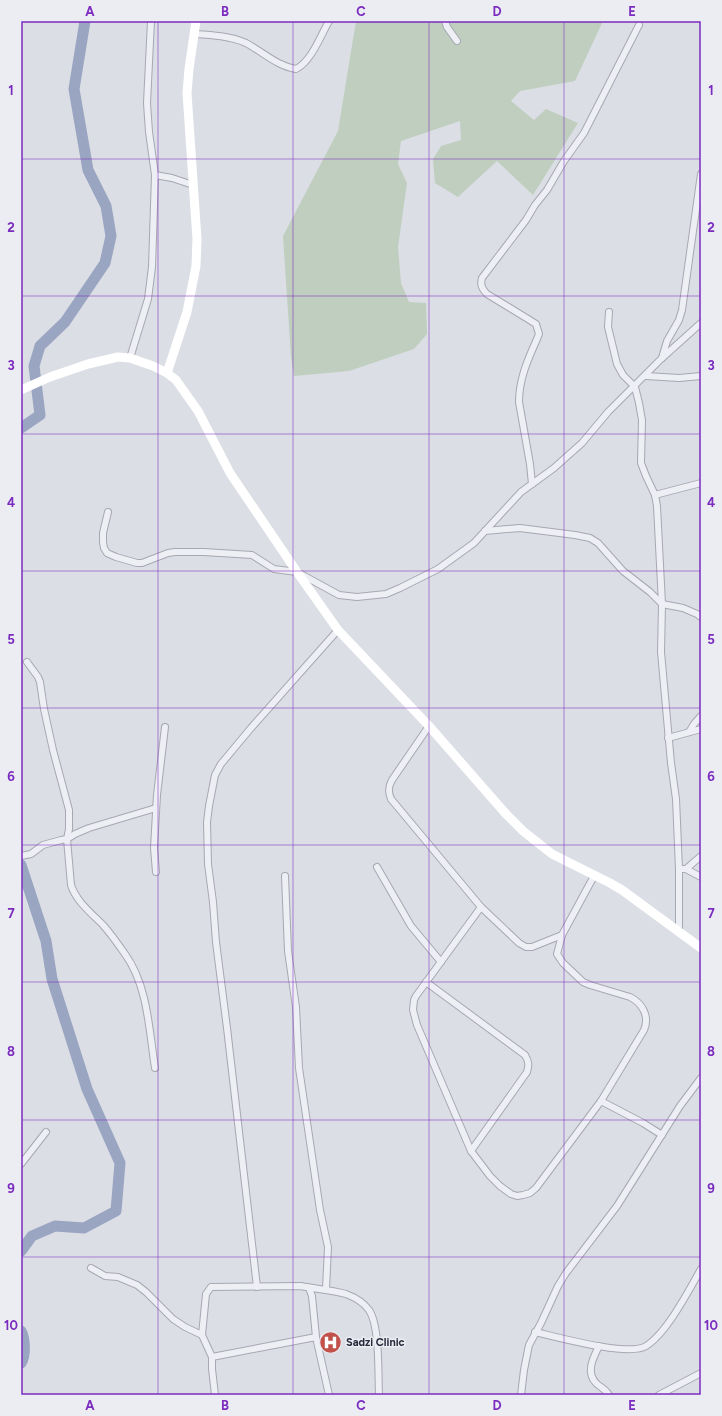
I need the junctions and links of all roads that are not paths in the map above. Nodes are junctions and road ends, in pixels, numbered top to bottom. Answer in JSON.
{"nodes":[{"id":1,"x":151,"y":21,"type":"edge"},
{"id":2,"x":196,"y":21,"type":"edge"},
{"id":3,"x":329,"y":21,"type":"edge"},
{"id":4,"x":445,"y":21,"type":"edge"},
{"id":5,"x":639,"y":24,"type":"dead end"},
{"id":6,"x":194,"y":34,"type":"junction"},
{"id":7,"x":457,"y":41,"type":"dead end"},
{"id":8,"x":701,"y":174,"type":"edge"},
{"id":9,"x":155,"y":175,"type":"junction"},
{"id":10,"x":193,"y":185,"type":"junction"},
{"id":11,"x":609,"y":312,"type":"dead end"},
{"id":12,"x":701,"y":323,"type":"edge"},
{"id":13,"x":130,"y":358,"type":"junction"},
{"id":14,"x":661,"y":360,"type":"junction"},
{"id":15,"x":167,"y":373,"type":"junction"},
{"id":16,"x":646,"y":376,"type":"junction"},
{"id":17,"x":701,"y":376,"type":"edge"},
{"id":18,"x":635,"y":387,"type":"junction"},
{"id":19,"x":24,"y":389,"type":"edge"},
{"id":20,"x":701,"y":483,"type":"edge"},
{"id":21,"x":532,"y":484,"type":"junction"},
{"id":22,"x":655,"y":495,"type":"junction"},
{"id":23,"x":108,"y":512,"type":"dead end"},
{"id":24,"x":485,"y":531,"type":"junction"},
{"id":25,"x":297,"y":572,"type":"junction"},
{"id":26,"x":662,"y":604,"type":"junction"},
{"id":27,"x":701,"y":617,"type":"edge"},
{"id":28,"x":338,"y":630,"type":"junction"},
{"id":29,"x":27,"y":662,"type":"dead end"},
{"id":30,"x":701,"y":716,"type":"edge"},
{"id":31,"x":429,"y":726,"type":"junction"},
{"id":32,"x":165,"y":727,"type":"dead end"},
{"id":33,"x":701,"y":729,"type":"edge"},
{"id":34,"x":689,"y":732,"type":"junction"},
{"id":35,"x":668,"y":738,"type":"junction"},
{"id":36,"x":156,"y":808,"type":"junction"},
{"id":37,"x":67,"y":839,"type":"junction"},
{"id":38,"x":21,"y":856,"type":"edge"},
{"id":39,"x":701,"y":856,"type":"edge"},
{"id":40,"x":377,"y":867,"type":"dead end"},
{"id":41,"x":682,"y":869,"type":"junction"},
{"id":42,"x":156,"y":872,"type":"dead end"},
{"id":43,"x":285,"y":876,"type":"dead end"},
{"id":44,"x":594,"y":876,"type":"junction"},
{"id":45,"x":701,"y":877,"type":"edge"},
{"id":46,"x":481,"y":907,"type":"junction"},
{"id":47,"x":679,"y":932,"type":"junction"},
{"id":48,"x":562,"y":936,"type":"junction"},
{"id":49,"x":701,"y":948,"type":"edge"},
{"id":50,"x":441,"y":962,"type":"junction"},
{"id":51,"x":426,"y":982,"type":"junction"},
{"id":52,"x":155,"y":1068,"type":"dead end"},
{"id":53,"x":701,"y":1078,"type":"edge"},
{"id":54,"x":601,"y":1101,"type":"junction"},
{"id":55,"x":46,"y":1132,"type":"dead end"},
{"id":56,"x":662,"y":1135,"type":"junction"},
{"id":57,"x":471,"y":1150,"type":"junction"},
{"id":58,"x":21,"y":1164,"type":"edge"},
{"id":59,"x":91,"y":1268,"type":"dead end"},
{"id":60,"x":701,"y":1269,"type":"edge"},
{"id":61,"x":257,"y":1288,"type":"junction"},
{"id":62,"x":309,"y":1288,"type":"junction"},
{"id":63,"x":326,"y":1289,"type":"junction"},
{"id":64,"x":535,"y":1332,"type":"junction"},
{"id":65,"x":202,"y":1335,"type":"junction"},
{"id":66,"x":316,"y":1337,"type":"junction"},
{"id":67,"x":599,"y":1346,"type":"junction"},
{"id":68,"x":212,"y":1357,"type":"junction"},
{"id":69,"x":701,"y":1373,"type":"edge"},
{"id":70,"x":215,"y":1395,"type":"edge"},
{"id":71,"x":328,"y":1395,"type":"edge"},
{"id":72,"x":379,"y":1395,"type":"edge"},
{"id":73,"x":521,"y":1395,"type":"edge"},
{"id":74,"x":609,"y":1395,"type":"edge"},
{"id":75,"x":660,"y":1395,"type":"edge"}],
"edges":[{"from":1,"to":9,"type":"street"},
{"from":2,"to":6,"type":"street"},
{"from":3,"to":6,"type":"street"},
{"from":4,"to":7,"type":"street"},
{"from":5,"to":21,"type":"street"},
{"from":6,"to":10,"type":"street"},
{"from":8,"to":14,"type":"street"},
{"from":9,"to":10,"type":"street"},
{"from":9,"to":13,"type":"street"},
{"from":10,"to":15,"type":"street"},
{"from":11,"to":18,"type":"street"},
{"from":12,"to":14,"type":"street"},
{"from":13,"to":15,"type":"street"},
{"from":13,"to":19,"type":"street"},
{"from":14,"to":16,"type":"street"},
{"from":15,"to":25,"type":"street"},
{"from":16,"to":17,"type":"street"},
{"from":16,"to":18,"type":"street"},
{"from":18,"to":21,"type":"street"},
{"from":18,"to":22,"type":"street"},
{"from":20,"to":22,"type":"street"},
{"from":21,"to":24,"type":"street"},
{"from":22,"to":26,"type":"street"},
{"from":23,"to":25,"type":"street"},
{"from":24,"to":25,"type":"street"},
{"from":24,"to":26,"type":"street"},
{"from":25,"to":28,"type":"street"},
{"from":26,"to":27,"type":"street"},
{"from":26,"to":35,"type":"street"},
{"from":28,"to":31,"type":"street"},
{"from":28,"to":61,"type":"street"},
{"from":29,"to":37,"type":"street"},
{"from":30,"to":34,"type":"street"},
{"from":31,"to":44,"type":"street"},
{"from":31,"to":46,"type":"street"},
{"from":32,"to":36,"type":"street"},
{"from":33,"to":34,"type":"street"},
{"from":34,"to":35,"type":"street"},
{"from":35,"to":41,"type":"street"},
{"from":36,"to":37,"type":"street"},
{"from":36,"to":42,"type":"street"},
{"from":37,"to":38,"type":"street"},
{"from":37,"to":52,"type":"street"},
{"from":39,"to":41,"type":"street"},
{"from":40,"to":50,"type":"street"},
{"from":41,"to":45,"type":"street"},
{"from":41,"to":47,"type":"street"},
{"from":43,"to":63,"type":"street"},
{"from":44,"to":47,"type":"street"},
{"from":44,"to":48,"type":"street"},
{"from":46,"to":48,"type":"street"},
{"from":46,"to":50,"type":"street"},
{"from":47,"to":49,"type":"street"},
{"from":48,"to":54,"type":"street"},
{"from":50,"to":51,"type":"street"},
{"from":51,"to":57,"type":"street"},
{"from":51,"to":57,"type":"street"},
{"from":53,"to":56,"type":"street"},
{"from":54,"to":56,"type":"street"},
{"from":54,"to":57,"type":"street"},
{"from":55,"to":58,"type":"street"},
{"from":56,"to":64,"type":"street"},
{"from":59,"to":65,"type":"street"},
{"from":60,"to":67,"type":"street"},
{"from":61,"to":62,"type":"street"},
{"from":61,"to":65,"type":"street"},
{"from":62,"to":63,"type":"street"},
{"from":62,"to":66,"type":"street"},
{"from":63,"to":72,"type":"street"},
{"from":64,"to":67,"type":"street"},
{"from":64,"to":73,"type":"street"},
{"from":65,"to":68,"type":"street"},
{"from":66,"to":68,"type":"street"},
{"from":66,"to":71,"type":"street"},
{"from":67,"to":74,"type":"street"},
{"from":68,"to":70,"type":"street"},
{"from":69,"to":75,"type":"street"}]}
